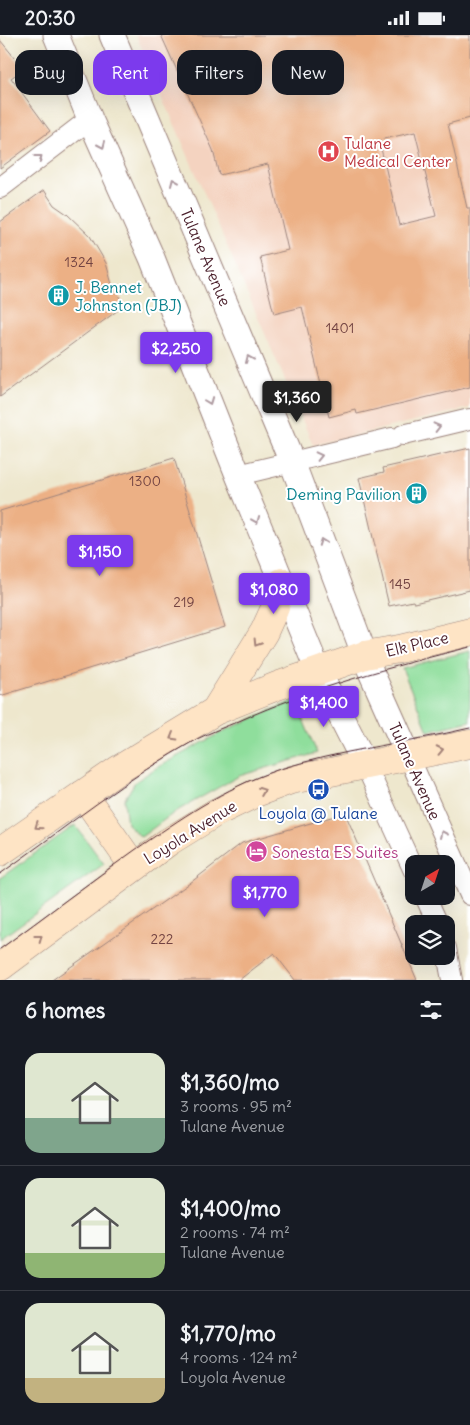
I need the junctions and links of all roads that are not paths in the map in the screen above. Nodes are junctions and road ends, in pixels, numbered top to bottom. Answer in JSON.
{"nodes":[{"id":1,"x":56,"y":35,"type":"edge"},
{"id":2,"x":112,"y":35,"type":"edge"},
{"id":3,"x":90,"y":119,"type":"junction"},
{"id":4,"x":0,"y":188,"type":"edge"},
{"id":5,"x":470,"y":419,"type":"edge"},
{"id":6,"x":292,"y":462,"type":"junction"},
{"id":7,"x":238,"y":475,"type":"junction"},
{"id":8,"x":282,"y":582,"type":"junction"},
{"id":9,"x":470,"y":632,"type":"edge"},
{"id":10,"x":365,"y":655,"type":"junction"},
{"id":11,"x":318,"y":671,"type":"junction"},
{"id":12,"x":215,"y":711,"type":"junction"},
{"id":13,"x":470,"y":744,"type":"edge"},
{"id":14,"x":409,"y":757,"type":"junction"},
{"id":15,"x":366,"y":766,"type":"junction"},
{"id":16,"x":84,"y":794,"type":"junction"},
{"id":17,"x":0,"y":852,"type":"edge"},
{"id":18,"x":407,"y":855,"type":"edge"},
{"id":19,"x":134,"y":867,"type":"junction"},
{"id":20,"x":470,"y":895,"type":"edge"},
{"id":21,"x":449,"y":965,"type":"edge"},
{"id":22,"x":0,"y":967,"type":"edge"},
{"id":23,"x":452,"y":980,"type":"edge"}],
"edges":[{"from":1,"to":3,"type":"street"},
{"from":6,"to":2,"type":"street","name":"Tulane Avenue","one_way":true},
{"from":4,"to":3,"type":"street","one_way":true},
{"from":3,"to":7,"type":"street","one_way":true},
{"from":6,"to":5,"type":"street","one_way":true},
{"from":6,"to":7,"type":"street"},
{"from":10,"to":6,"type":"street","name":"Tulane Avenue","one_way":true},
{"from":7,"to":8,"type":"street","one_way":true},
{"from":8,"to":11,"type":"street"},
{"from":8,"to":12,"type":"main road","one_way":true},
{"from":9,"to":10,"type":"main road","name":"Elk Place"},
{"from":10,"to":11,"type":"main road"},
{"from":10,"to":14,"type":"street","name":"Tulane Avenue"},
{"from":11,"to":12,"type":"main road"},
{"from":11,"to":15,"type":"street"},
{"from":12,"to":16,"type":"main road","one_way":true},
{"from":14,"to":13,"type":"main road","one_way":true},
{"from":14,"to":15,"type":"main road","name":"Loyola Avenue"},
{"from":20,"to":14,"type":"street","name":"Tulane Avenue","one_way":true},
{"from":15,"to":18,"type":"street"},
{"from":19,"to":15,"type":"main road","name":"Loyola Avenue","one_way":true},
{"from":16,"to":17,"type":"main road","one_way":true},
{"from":16,"to":19,"type":"main road"},
{"from":22,"to":19,"type":"main road","name":"Loyola Avenue","one_way":true},
{"from":21,"to":23,"type":"street"}]}
